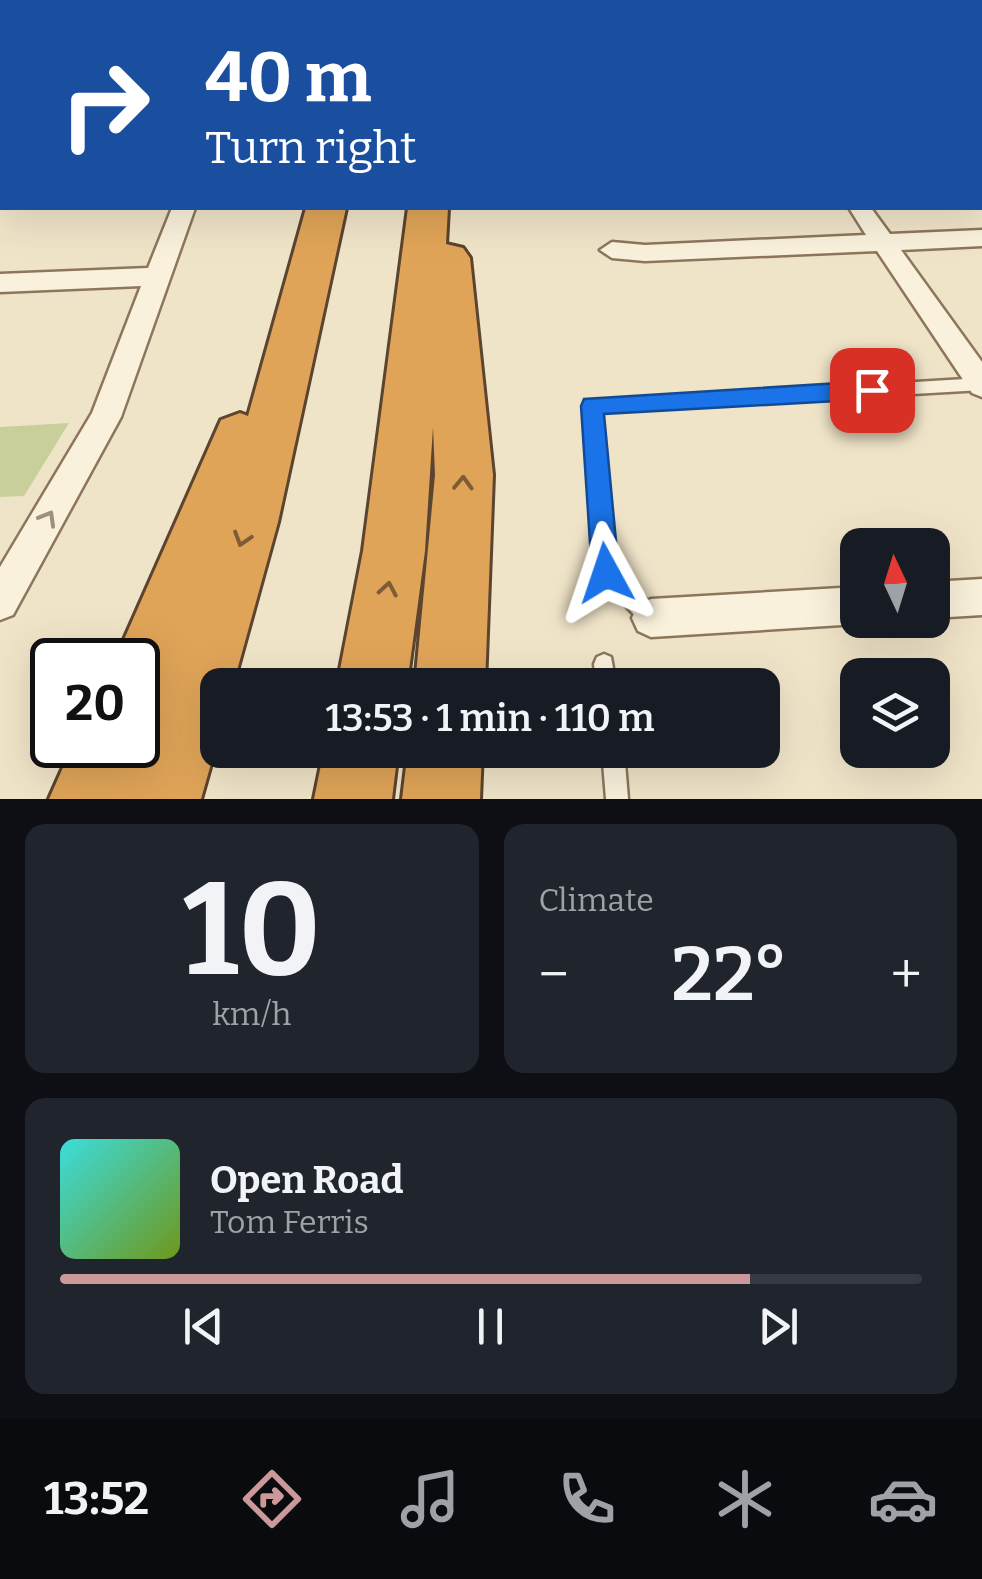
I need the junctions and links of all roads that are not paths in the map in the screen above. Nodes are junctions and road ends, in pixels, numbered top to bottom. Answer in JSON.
{"nodes":[{"id":1,"x":182,"y":210,"type":"edge"},
{"id":2,"x":315,"y":210,"type":"edge"},
{"id":3,"x":326,"y":210,"type":"edge"},
{"id":4,"x":428,"y":210,"type":"edge"},
{"id":5,"x":444,"y":210,"type":"edge"},
{"id":6,"x":861,"y":210,"type":"edge"},
{"id":7,"x":982,"y":238,"type":"edge"},
{"id":8,"x":884,"y":242,"type":"junction"},
{"id":9,"x":612,"y":250,"type":"dead end"},
{"id":10,"x":158,"y":276,"type":"junction"},
{"id":11,"x":0,"y":283,"type":"edge"},
{"id":12,"x":982,"y":384,"type":"edge"},
{"id":13,"x":982,"y":597,"type":"edge"},
{"id":14,"x":950,"y":599,"type":"edge"},
{"id":15,"x":0,"y":602,"type":"edge"},
{"id":16,"x":840,"y":606,"type":"edge"},
{"id":17,"x":651,"y":618,"type":"joint"},
{"id":18,"x":159,"y":638,"type":"edge"},
{"id":19,"x":375,"y":668,"type":"edge"},
{"id":20,"x":451,"y":668,"type":"edge"},
{"id":21,"x":102,"y":768,"type":"edge"},
{"id":22,"x":358,"y":768,"type":"edge"},
{"id":23,"x":444,"y":768,"type":"edge"},
{"id":24,"x":615,"y":768,"type":"edge"},
{"id":25,"x":88,"y":799,"type":"edge"},
{"id":26,"x":162,"y":799,"type":"edge"},
{"id":27,"x":352,"y":799,"type":"edge"},
{"id":28,"x":441,"y":799,"type":"edge"},
{"id":29,"x":618,"y":799,"type":"edge"}],
"edges":[{"from":1,"to":10,"type":"street"},
{"from":2,"to":18,"type":"highway"},
{"from":3,"to":26,"type":"highway","one_way":true},
{"from":19,"to":4,"type":"highway","one_way":true},
{"from":20,"to":5,"type":"highway","one_way":true},
{"from":6,"to":8,"type":"street"},
{"from":7,"to":8,"type":"street"},
{"from":8,"to":9,"type":"street"},
{"from":8,"to":12,"type":"street"},
{"from":10,"to":11,"type":"street"},
{"from":15,"to":10,"type":"street","one_way":true},
{"from":12,"to":17,"type":"lane"},
{"from":13,"to":14,"type":"street"},
{"from":16,"to":17,"type":"street"},
{"from":21,"to":25,"type":"highway"},
{"from":22,"to":27,"type":"highway"},
{"from":23,"to":28,"type":"highway"},
{"from":24,"to":29,"type":"lane"}]}
